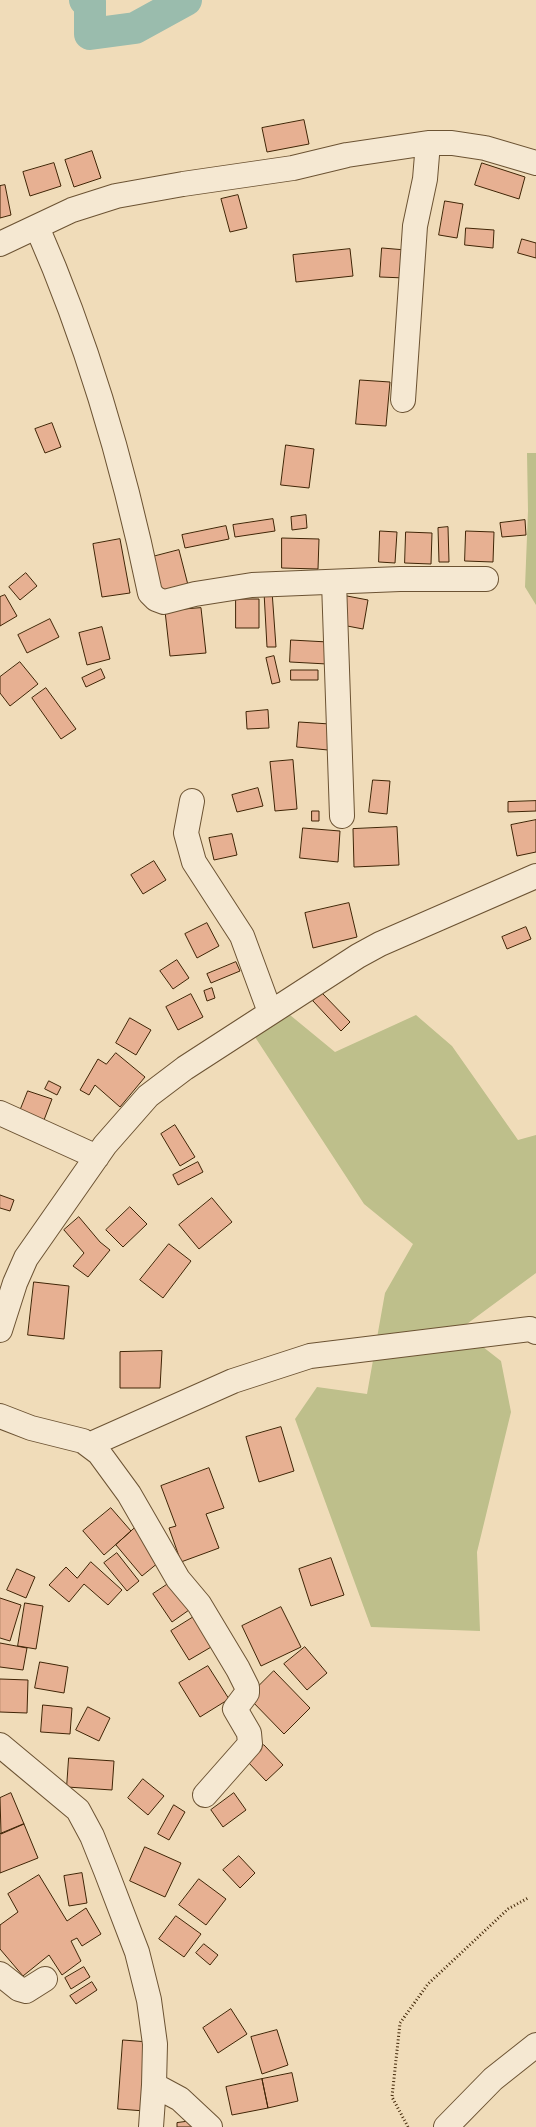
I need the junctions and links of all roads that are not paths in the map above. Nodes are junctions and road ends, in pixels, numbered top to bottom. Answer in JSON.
{"nodes":[{"id":1,"x":428,"y":143,"type":"junction"},
{"id":2,"x":536,"y":163,"type":"edge"},
{"id":3,"x":37,"y":227,"type":"junction"},
{"id":4,"x":0,"y":244,"type":"edge"},
{"id":5,"x":404,"y":400,"type":"dead end"},
{"id":6,"x":486,"y":580,"type":"dead end"},
{"id":7,"x":334,"y":582,"type":"junction"},
{"id":8,"x":192,"y":800,"type":"dead end"},
{"id":9,"x":342,"y":816,"type":"dead end"},
{"id":10,"x":536,"y":876,"type":"edge"},
{"id":11,"x":270,"y":1012,"type":"junction"},
{"id":12,"x":0,"y":1112,"type":"edge"},
{"id":13,"x":97,"y":1157,"type":"junction"},
{"id":14,"x":534,"y":1327,"type":"edge"},
{"id":15,"x":0,"y":1330,"type":"edge"},
{"id":16,"x":0,"y":1416,"type":"edge"},
{"id":17,"x":89,"y":1445,"type":"junction"},
{"id":18,"x":0,"y":1745,"type":"edge"},
{"id":19,"x":205,"y":1795,"type":"dead end"},
{"id":20,"x":0,"y":1974,"type":"edge"},
{"id":21,"x":45,"y":1979,"type":"dead end"},
{"id":22,"x":536,"y":2045,"type":"edge"},
{"id":23,"x":154,"y":2086,"type":"junction"},
{"id":24,"x":151,"y":2127,"type":"edge"},
{"id":25,"x":210,"y":2127,"type":"edge"},
{"id":26,"x":446,"y":2127,"type":"edge"}],
"edges":[{"from":1,"to":2,"type":"street"},
{"from":1,"to":3,"type":"street"},
{"from":1,"to":5,"type":"street"},
{"from":3,"to":4,"type":"street"},
{"from":3,"to":7,"type":"street"},
{"from":6,"to":7,"type":"street"},
{"from":7,"to":9,"type":"street"},
{"from":8,"to":11,"type":"street"},
{"from":10,"to":11,"type":"street"},
{"from":11,"to":13,"type":"street"},
{"from":12,"to":13,"type":"street"},
{"from":13,"to":15,"type":"street"},
{"from":14,"to":17,"type":"street"},
{"from":16,"to":17,"type":"street"},
{"from":17,"to":19,"type":"street"},
{"from":18,"to":23,"type":"street"},
{"from":20,"to":21,"type":"street"},
{"from":22,"to":26,"type":"street"},
{"from":23,"to":24,"type":"street"},
{"from":23,"to":25,"type":"street"}]}
